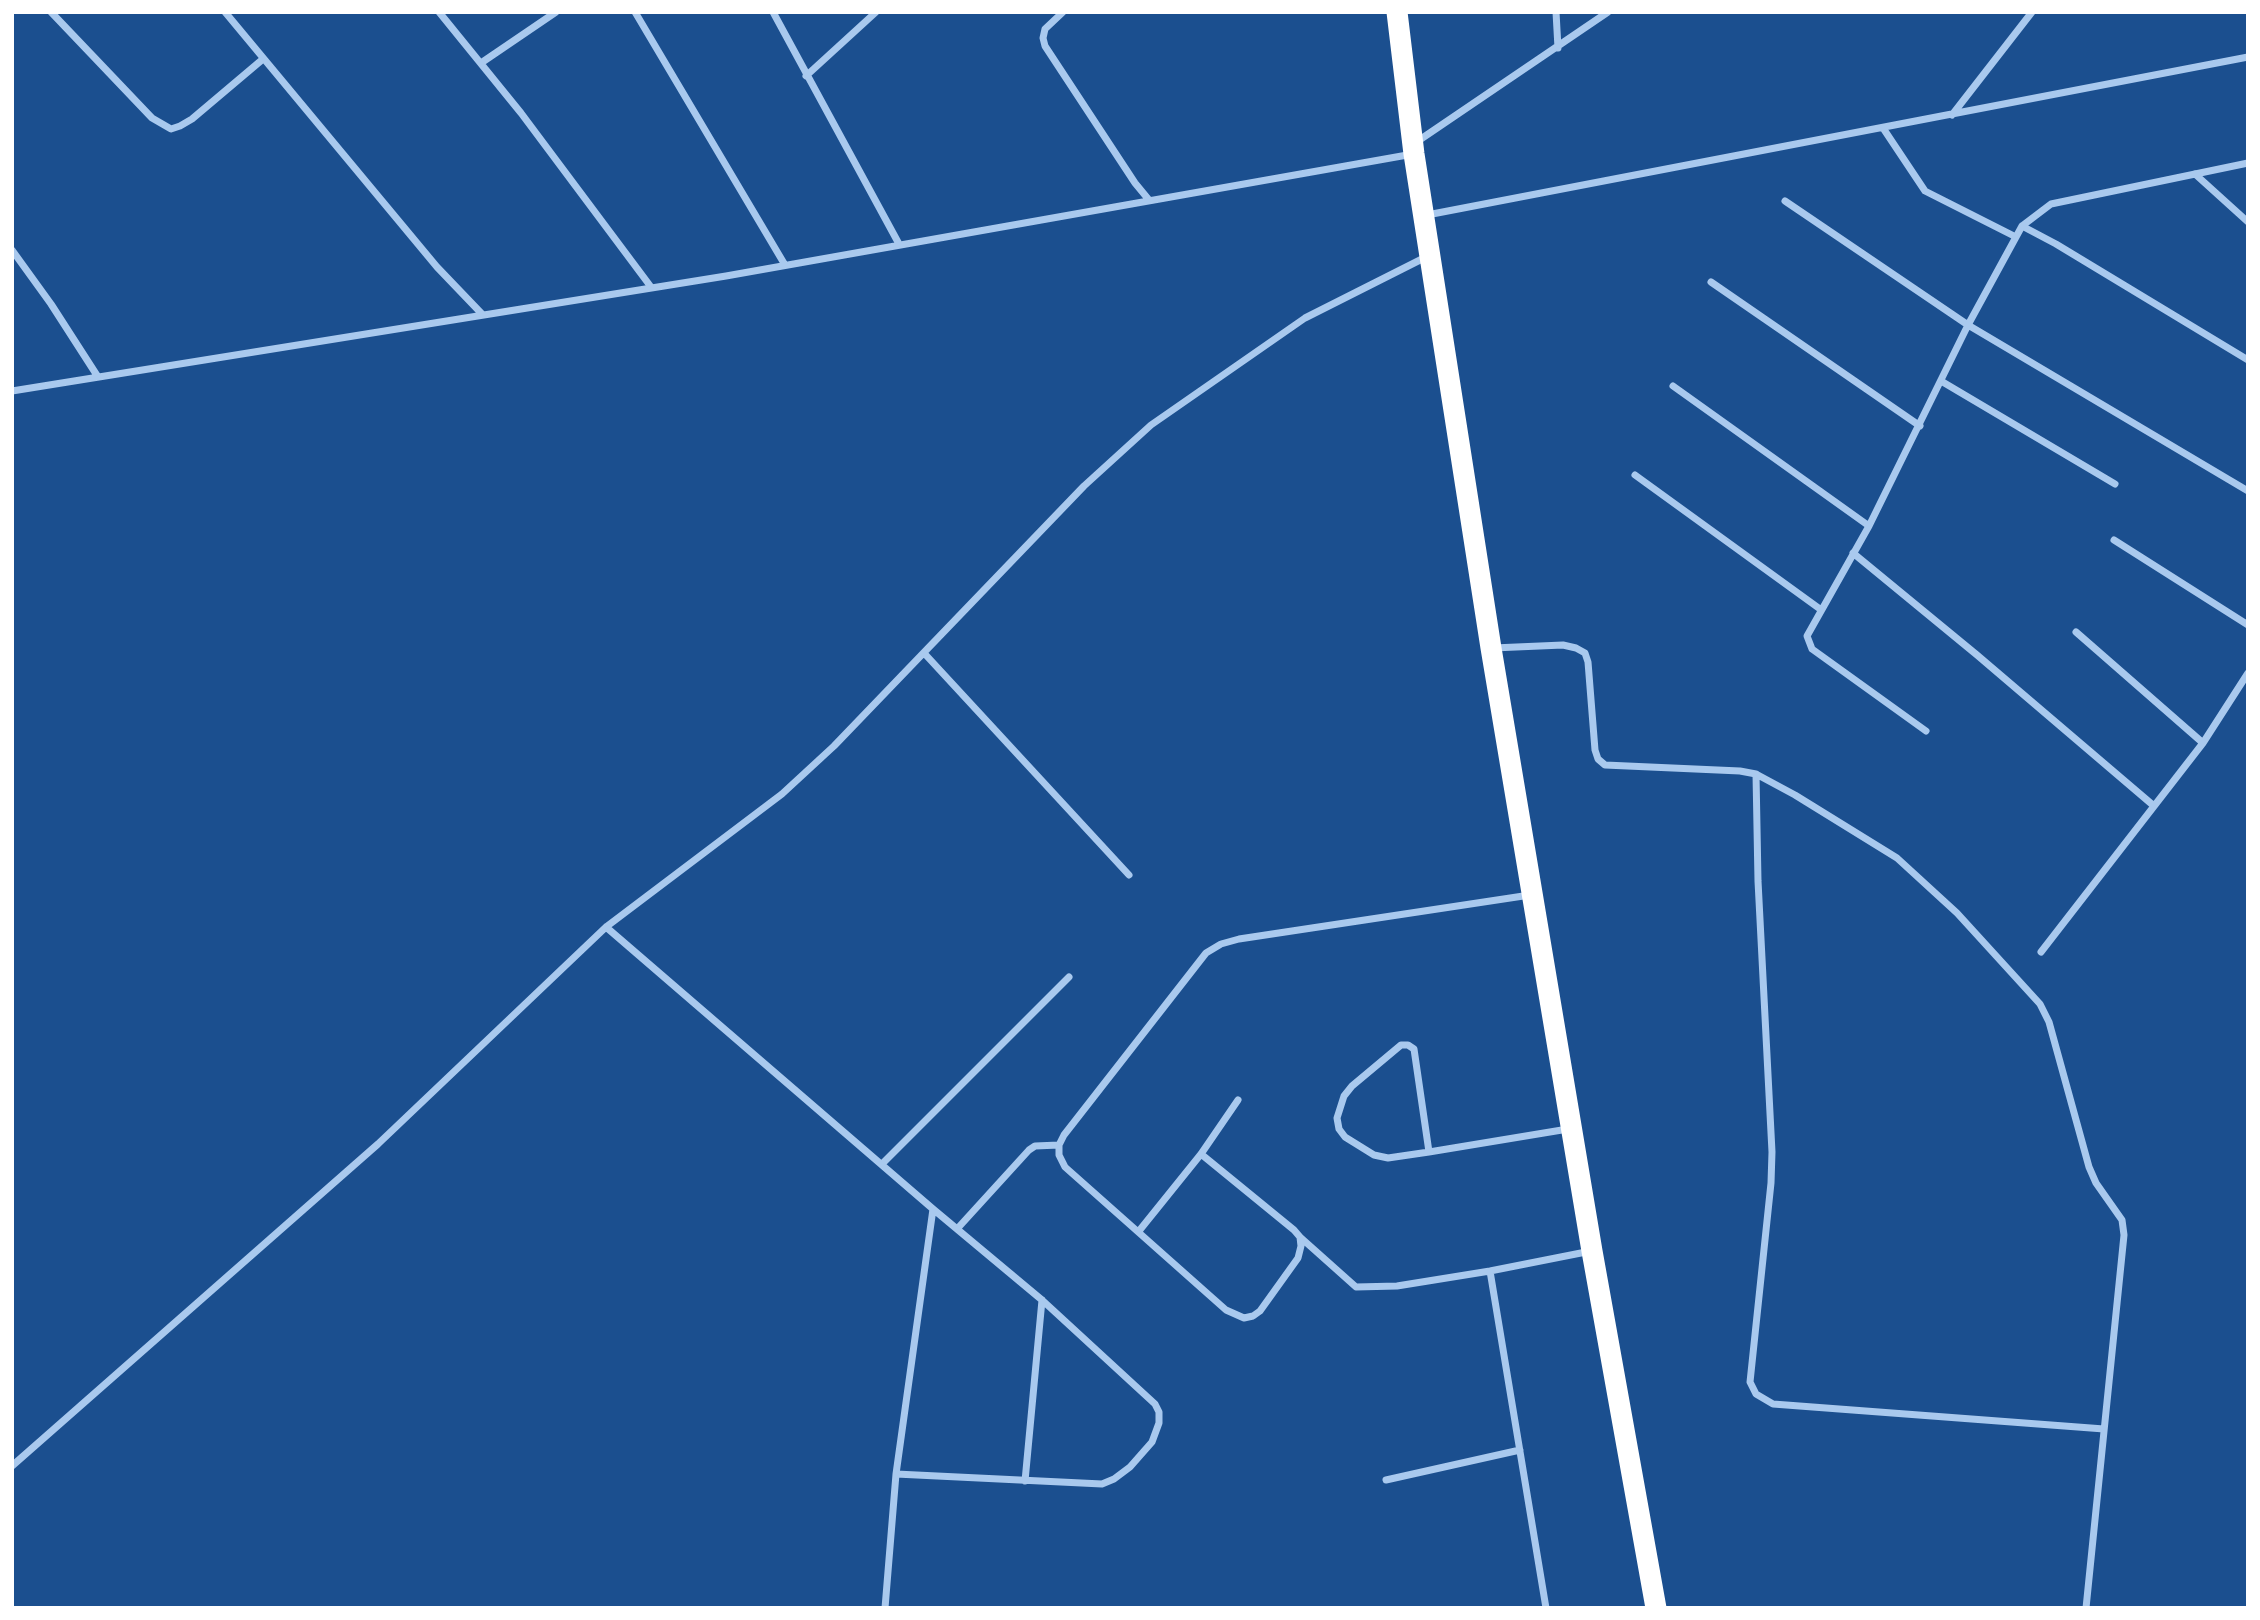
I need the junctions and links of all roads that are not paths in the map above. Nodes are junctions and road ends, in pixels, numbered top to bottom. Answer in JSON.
{"nodes":[{"id":1,"x":51,"y":12,"type":"edge"},
{"id":2,"x":225,"y":12,"type":"edge"},
{"id":3,"x":439,"y":12,"type":"edge"},
{"id":4,"x":556,"y":12,"type":"edge"},
{"id":5,"x":635,"y":12,"type":"edge"},
{"id":6,"x":773,"y":12,"type":"edge"},
{"id":7,"x":876,"y":12,"type":"edge"},
{"id":8,"x":1063,"y":12,"type":"edge"},
{"id":9,"x":1397,"y":12,"type":"edge"},
{"id":10,"x":1556,"y":12,"type":"edge"},
{"id":11,"x":1608,"y":12,"type":"edge"},
{"id":12,"x":2032,"y":12,"type":"edge"},
{"id":13,"x":1558,"y":48,"type":"junction"},
{"id":14,"x":2248,"y":57,"type":"edge"},
{"id":15,"x":263,"y":59,"type":"junction"},
{"id":16,"x":481,"y":64,"type":"junction"},
{"id":17,"x":806,"y":76,"type":"junction"},
{"id":18,"x":1952,"y":115,"type":"junction"},
{"id":19,"x":1883,"y":128,"type":"junction"},
{"id":20,"x":1413,"y":149,"type":"junction"},
{"id":21,"x":2248,"y":163,"type":"edge"},
{"id":22,"x":2195,"y":174,"type":"junction"},
{"id":23,"x":1149,"y":200,"type":"junction"},
{"id":24,"x":1785,"y":201,"type":"dead end"},
{"id":25,"x":1423,"y":216,"type":"junction"},
{"id":26,"x":2248,"y":222,"type":"edge"},
{"id":27,"x":2022,"y":226,"type":"junction"},
{"id":28,"x":2016,"y":237,"type":"junction"},
{"id":29,"x":899,"y":244,"type":"junction"},
{"id":30,"x":12,"y":250,"type":"edge"},
{"id":31,"x":1429,"y":256,"type":"junction"},
{"id":32,"x":785,"y":265,"type":"junction"},
{"id":33,"x":1711,"y":282,"type":"dead end"},
{"id":34,"x":651,"y":287,"type":"junction"},
{"id":35,"x":482,"y":314,"type":"junction"},
{"id":36,"x":1968,"y":325,"type":"junction"},
{"id":37,"x":2248,"y":360,"type":"edge"},
{"id":38,"x":98,"y":377,"type":"junction"},
{"id":39,"x":1941,"y":381,"type":"junction"},
{"id":40,"x":1673,"y":386,"type":"dead end"},
{"id":41,"x":12,"y":391,"type":"edge"},
{"id":42,"x":1920,"y":426,"type":"junction"},
{"id":43,"x":1635,"y":475,"type":"dead end"},
{"id":44,"x":2115,"y":484,"type":"dead end"},
{"id":45,"x":2248,"y":491,"type":"edge"},
{"id":46,"x":1869,"y":526,"type":"junction"},
{"id":47,"x":2114,"y":540,"type":"dead end"},
{"id":48,"x":1853,"y":553,"type":"junction"},
{"id":49,"x":1820,"y":610,"type":"junction"},
{"id":50,"x":2248,"y":625,"type":"edge"},
{"id":51,"x":2076,"y":632,"type":"dead end"},
{"id":52,"x":1491,"y":648,"type":"junction"},
{"id":53,"x":924,"y":653,"type":"junction"},
{"id":54,"x":2248,"y":673,"type":"edge"},
{"id":55,"x":1926,"y":732,"type":"dead end"},
{"id":56,"x":2203,"y":743,"type":"junction"},
{"id":57,"x":1756,"y":774,"type":"junction"},
{"id":58,"x":2154,"y":806,"type":"junction"},
{"id":59,"x":1129,"y":875,"type":"dead end"},
{"id":60,"x":1534,"y":894,"type":"junction"},
{"id":61,"x":606,"y":928,"type":"junction"},
{"id":62,"x":2040,"y":952,"type":"dead end"},
{"id":63,"x":1069,"y":977,"type":"dead end"},
{"id":64,"x":1238,"y":1100,"type":"dead end"},
{"id":65,"x":1572,"y":1129,"type":"junction"},
{"id":66,"x":1059,"y":1145,"type":"junction"},
{"id":67,"x":1429,"y":1152,"type":"junction"},
{"id":68,"x":1201,"y":1154,"type":"junction"},
{"id":69,"x":883,"y":1164,"type":"junction"},
{"id":70,"x":933,"y":1209,"type":"junction"},
{"id":71,"x":957,"y":1229,"type":"junction"},
{"id":72,"x":1139,"y":1231,"type":"junction"},
{"id":73,"x":1300,"y":1237,"type":"junction"},
{"id":74,"x":1592,"y":1251,"type":"junction"},
{"id":75,"x":1490,"y":1271,"type":"junction"},
{"id":76,"x":1042,"y":1300,"type":"junction"},
{"id":77,"x":2104,"y":1429,"type":"junction"},
{"id":78,"x":1520,"y":1450,"type":"junction"},
{"id":79,"x":12,"y":1466,"type":"edge"},
{"id":80,"x":895,"y":1474,"type":"junction"},
{"id":81,"x":1387,"y":1480,"type":"dead end"},
{"id":82,"x":1025,"y":1481,"type":"junction"},
{"id":83,"x":885,"y":1608,"type":"edge"},
{"id":84,"x":1546,"y":1608,"type":"edge"},
{"id":85,"x":1656,"y":1608,"type":"edge"},
{"id":86,"x":2086,"y":1608,"type":"edge"}],
"edges":[{"from":1,"to":15,"type":"street"},
{"from":2,"to":15,"type":"street"},
{"from":3,"to":16,"type":"street"},
{"from":4,"to":16,"type":"street"},
{"from":5,"to":32,"type":"street"},
{"from":6,"to":17,"type":"street"},
{"from":7,"to":17,"type":"street"},
{"from":8,"to":23,"type":"street"},
{"from":9,"to":20,"type":"highway"},
{"from":10,"to":13,"type":"street"},
{"from":11,"to":13,"type":"street"},
{"from":12,"to":18,"type":"street"},
{"from":13,"to":20,"type":"street"},
{"from":14,"to":18,"type":"street"},
{"from":15,"to":35,"type":"street"},
{"from":16,"to":34,"type":"street"},
{"from":17,"to":29,"type":"street"},
{"from":18,"to":19,"type":"street"},
{"from":19,"to":25,"type":"street"},
{"from":19,"to":28,"type":"street"},
{"from":20,"to":23,"type":"street"},
{"from":20,"to":25,"type":"highway"},
{"from":21,"to":22,"type":"street"},
{"from":22,"to":26,"type":"street"},
{"from":22,"to":27,"type":"street"},
{"from":23,"to":29,"type":"street"},
{"from":24,"to":36,"type":"street"},
{"from":25,"to":31,"type":"highway"},
{"from":27,"to":28,"type":"street"},
{"from":27,"to":37,"type":"street"},
{"from":28,"to":36,"type":"street"},
{"from":29,"to":32,"type":"street"},
{"from":30,"to":38,"type":"street"},
{"from":31,"to":52,"type":"highway"},
{"from":31,"to":53,"type":"street"},
{"from":32,"to":34,"type":"street"},
{"from":33,"to":42,"type":"street"},
{"from":34,"to":35,"type":"street"},
{"from":35,"to":38,"type":"street"},
{"from":36,"to":39,"type":"street"},
{"from":36,"to":45,"type":"street"},
{"from":38,"to":41,"type":"street"},
{"from":39,"to":42,"type":"street"},
{"from":39,"to":44,"type":"street"},
{"from":40,"to":46,"type":"street"},
{"from":42,"to":46,"type":"street"},
{"from":43,"to":49,"type":"street"},
{"from":46,"to":48,"type":"street"},
{"from":47,"to":50,"type":"street"},
{"from":48,"to":49,"type":"street"},
{"from":48,"to":58,"type":"street"},
{"from":49,"to":55,"type":"street"},
{"from":51,"to":56,"type":"street"},
{"from":52,"to":57,"type":"street"},
{"from":52,"to":60,"type":"highway"},
{"from":53,"to":59,"type":"street"},
{"from":53,"to":61,"type":"street"},
{"from":54,"to":56,"type":"street"},
{"from":56,"to":58,"type":"street"},
{"from":57,"to":77,"type":"street"},
{"from":57,"to":77,"type":"street"},
{"from":58,"to":62,"type":"street"},
{"from":60,"to":65,"type":"highway"},
{"from":60,"to":66,"type":"street"},
{"from":61,"to":69,"type":"street"},
{"from":61,"to":79,"type":"street"},
{"from":63,"to":69,"type":"street"},
{"from":64,"to":68,"type":"street"},
{"from":65,"to":67,"type":"street"},
{"from":65,"to":74,"type":"highway"},
{"from":66,"to":71,"type":"street"},
{"from":66,"to":72,"type":"street"},
{"from":67,"to":67,"type":"street"},
{"from":68,"to":72,"type":"street"},
{"from":68,"to":73,"type":"street"},
{"from":69,"to":70,"type":"street"},
{"from":70,"to":71,"type":"street"},
{"from":70,"to":80,"type":"street"},
{"from":71,"to":76,"type":"street"},
{"from":72,"to":73,"type":"street"},
{"from":73,"to":75,"type":"street"},
{"from":74,"to":75,"type":"street"},
{"from":74,"to":85,"type":"highway"},
{"from":75,"to":78,"type":"street"},
{"from":76,"to":82,"type":"street"},
{"from":76,"to":82,"type":"street"},
{"from":77,"to":86,"type":"street"},
{"from":78,"to":81,"type":"street"},
{"from":78,"to":84,"type":"street"},
{"from":80,"to":82,"type":"street"},
{"from":80,"to":83,"type":"street"}]}
